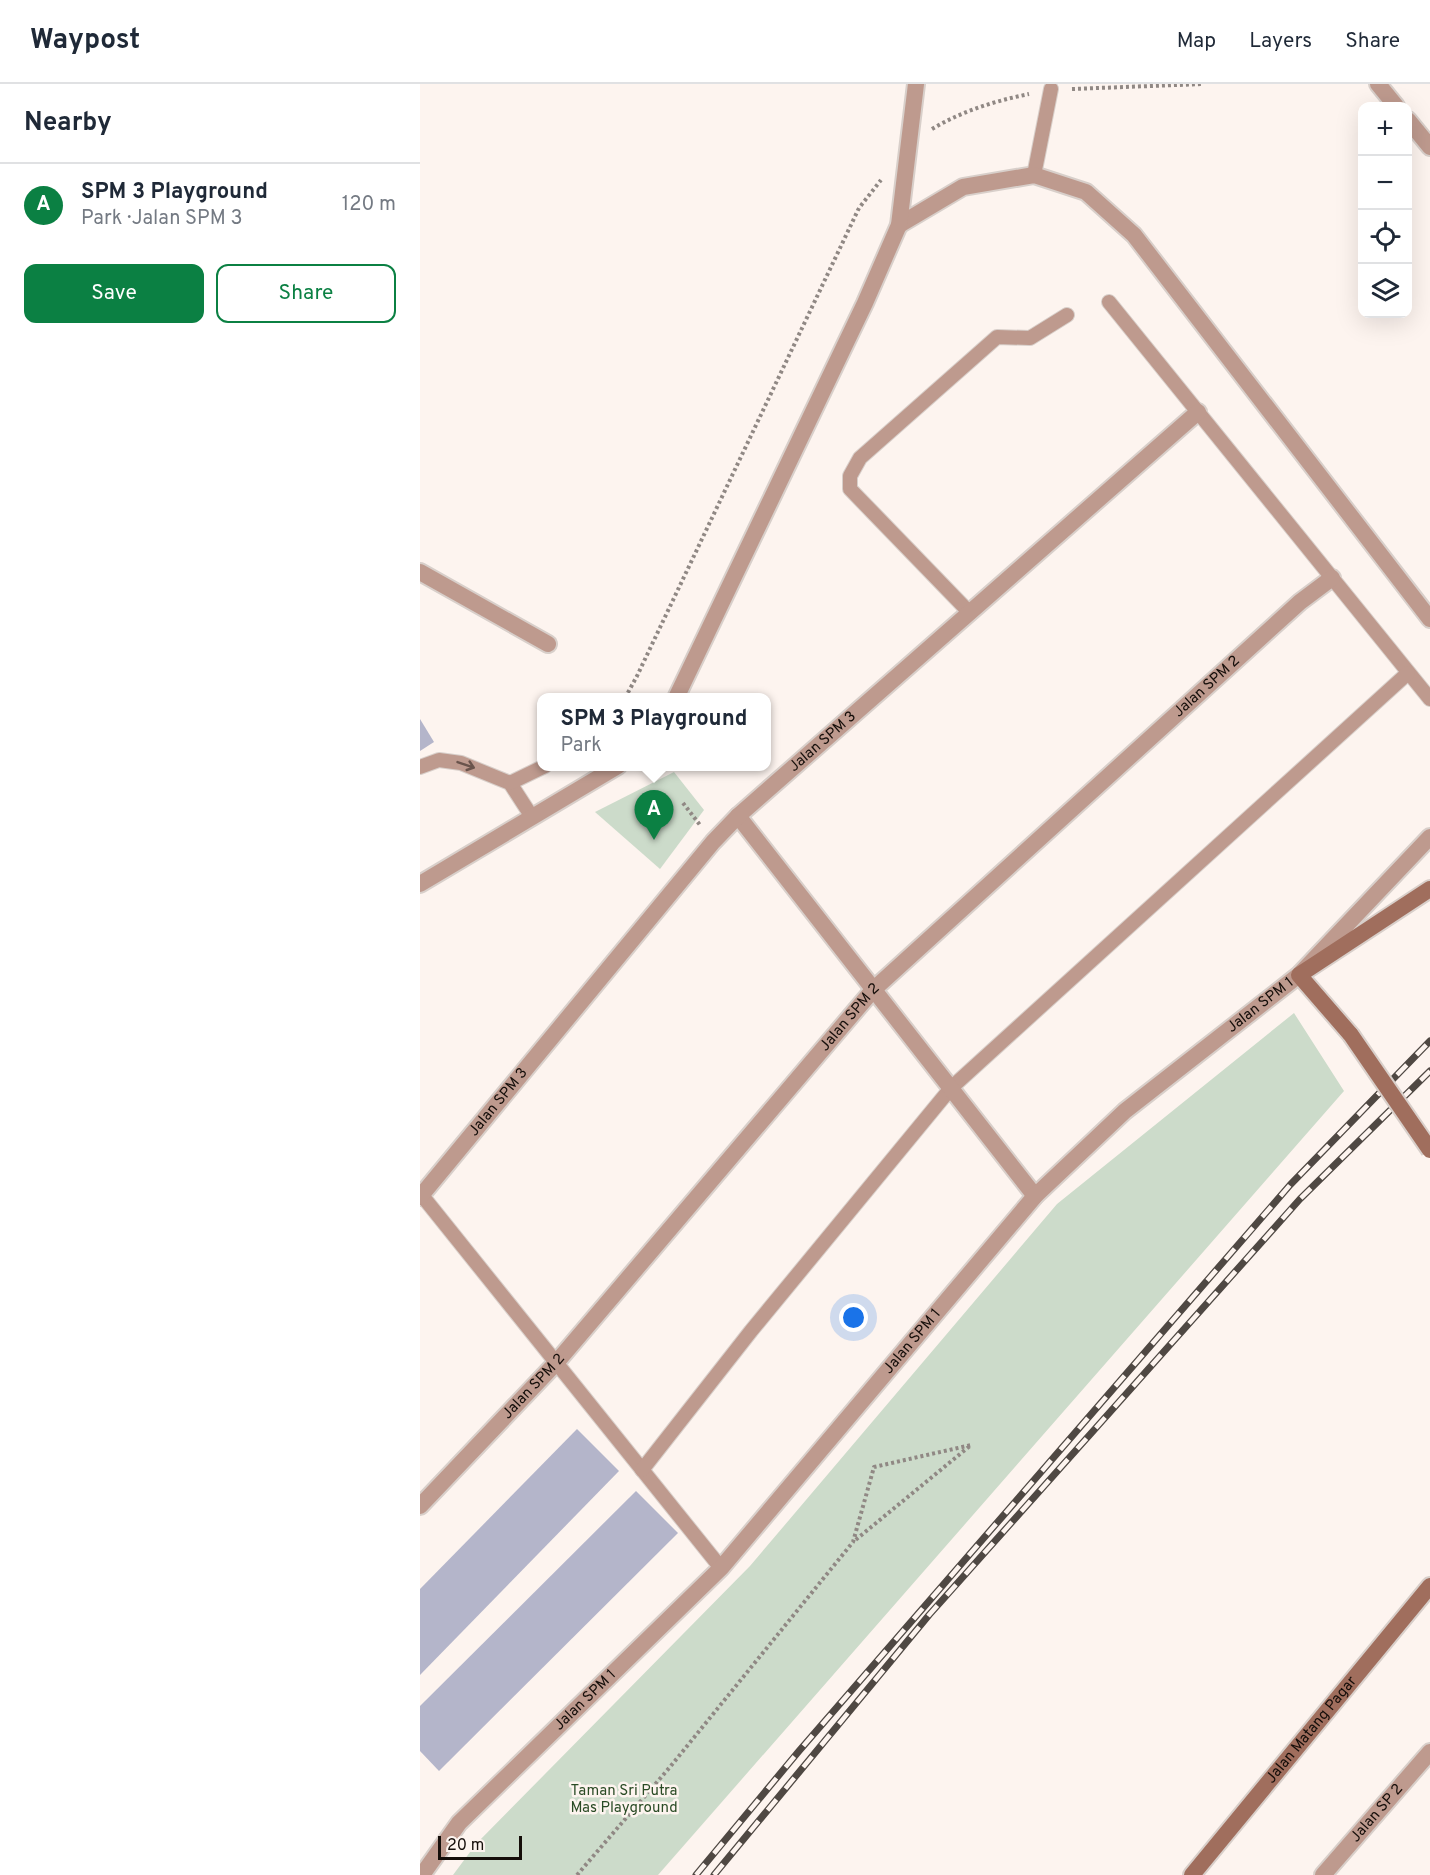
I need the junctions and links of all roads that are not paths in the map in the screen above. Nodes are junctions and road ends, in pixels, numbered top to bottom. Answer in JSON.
{"nodes":[{"id":1,"x":916,"y":84,"type":"edge"},
{"id":2,"x":1378,"y":84,"type":"edge"},
{"id":3,"x":1051,"y":89,"type":"dead end"},
{"id":4,"x":1393,"y":102,"type":"edge"},
{"id":5,"x":1412,"y":126,"type":"edge"},
{"id":6,"x":1430,"y":147,"type":"edge"},
{"id":7,"x":1034,"y":175,"type":"junction"},
{"id":8,"x":899,"y":225,"type":"junction"},
{"id":9,"x":1109,"y":302,"type":"dead end"},
{"id":10,"x":1067,"y":315,"type":"dead end"},
{"id":11,"x":1198,"y":412,"type":"junction"},
{"id":12,"x":420,"y":572,"type":"edge"},
{"id":13,"x":1332,"y":578,"type":"junction"},
{"id":14,"x":970,"y":613,"type":"junction"},
{"id":15,"x":1430,"y":619,"type":"edge"},
{"id":16,"x":548,"y":644,"type":"dead end"},
{"id":17,"x":1408,"y":673,"type":"junction"},
{"id":18,"x":678,"y":693,"type":"edge"},
{"id":19,"x":1430,"y":699,"type":"edge"},
{"id":20,"x":420,"y":767,"type":"edge"},
{"id":21,"x":537,"y":770,"type":"edge"},
{"id":22,"x":610,"y":771,"type":"edge"},
{"id":23,"x":510,"y":783,"type":"junction"},
{"id":24,"x":738,"y":816,"type":"junction"},
{"id":25,"x":532,"y":817,"type":"junction"},
{"id":26,"x":1430,"y":837,"type":"edge"},
{"id":27,"x":420,"y":884,"type":"edge"},
{"id":28,"x":1430,"y":889,"type":"edge"},
{"id":29,"x":1299,"y":975,"type":"junction"},
{"id":30,"x":873,"y":990,"type":"junction"},
{"id":31,"x":951,"y":1088,"type":"junction"},
{"id":32,"x":1430,"y":1150,"type":"edge"},
{"id":33,"x":421,"y":1195,"type":"edge"},
{"id":34,"x":1035,"y":1196,"type":"junction"},
{"id":35,"x":556,"y":1363,"type":"junction"},
{"id":36,"x":642,"y":1470,"type":"junction"},
{"id":37,"x":420,"y":1506,"type":"edge"},
{"id":38,"x":721,"y":1568,"type":"junction"},
{"id":39,"x":1430,"y":1586,"type":"edge"},
{"id":40,"x":1430,"y":1752,"type":"edge"},
{"id":41,"x":422,"y":1875,"type":"edge"},
{"id":42,"x":1192,"y":1875,"type":"edge"},
{"id":43,"x":1323,"y":1875,"type":"edge"}],
"edges":[{"from":1,"to":8,"type":"street"},
{"from":2,"to":4,"type":"street"},
{"from":3,"to":7,"type":"lane"},
{"from":5,"to":6,"type":"street"},
{"from":7,"to":8,"type":"street"},
{"from":7,"to":15,"type":"street"},
{"from":8,"to":18,"type":"street"},
{"from":9,"to":11,"type":"lane"},
{"from":10,"to":14,"type":"lane"},
{"from":11,"to":13,"type":"lane"},
{"from":11,"to":14,"type":"street","name":"Jalan SPM 3"},
{"from":12,"to":16,"type":"street"},
{"from":13,"to":17,"type":"lane"},
{"from":13,"to":30,"type":"street","name":"Jalan SPM 2"},
{"from":14,"to":24,"type":"street","name":"Jalan SPM 3"},
{"from":17,"to":19,"type":"lane"},
{"from":17,"to":31,"type":"lane"},
{"from":20,"to":23,"type":"lane","one_way":true},
{"from":21,"to":23,"type":"lane"},
{"from":22,"to":25,"type":"street"},
{"from":23,"to":25,"type":"lane"},
{"from":24,"to":30,"type":"street"},
{"from":24,"to":33,"type":"street","name":"Jalan SPM 3"},
{"from":25,"to":27,"type":"street"},
{"from":26,"to":29,"type":"street","name":"Jalan SPM 1"},
{"from":28,"to":29,"type":"main road"},
{"from":29,"to":32,"type":"main road","bridge":true},
{"from":29,"to":34,"type":"street","name":"Jalan SPM 1"},
{"from":30,"to":31,"type":"street"},
{"from":30,"to":35,"type":"street","name":"Jalan SPM 2"},
{"from":31,"to":34,"type":"street"},
{"from":31,"to":36,"type":"lane"},
{"from":33,"to":35,"type":"lane"},
{"from":34,"to":38,"type":"street","name":"Jalan SPM 1"},
{"from":35,"to":36,"type":"lane"},
{"from":35,"to":37,"type":"street","name":"Jalan SPM 2"},
{"from":36,"to":38,"type":"lane"},
{"from":38,"to":41,"type":"street","name":"Jalan SPM 1"},
{"from":39,"to":42,"type":"main road","name":"Jalan Matang Pagar"},
{"from":40,"to":43,"type":"street","name":"Jalan SP 2"}]}
